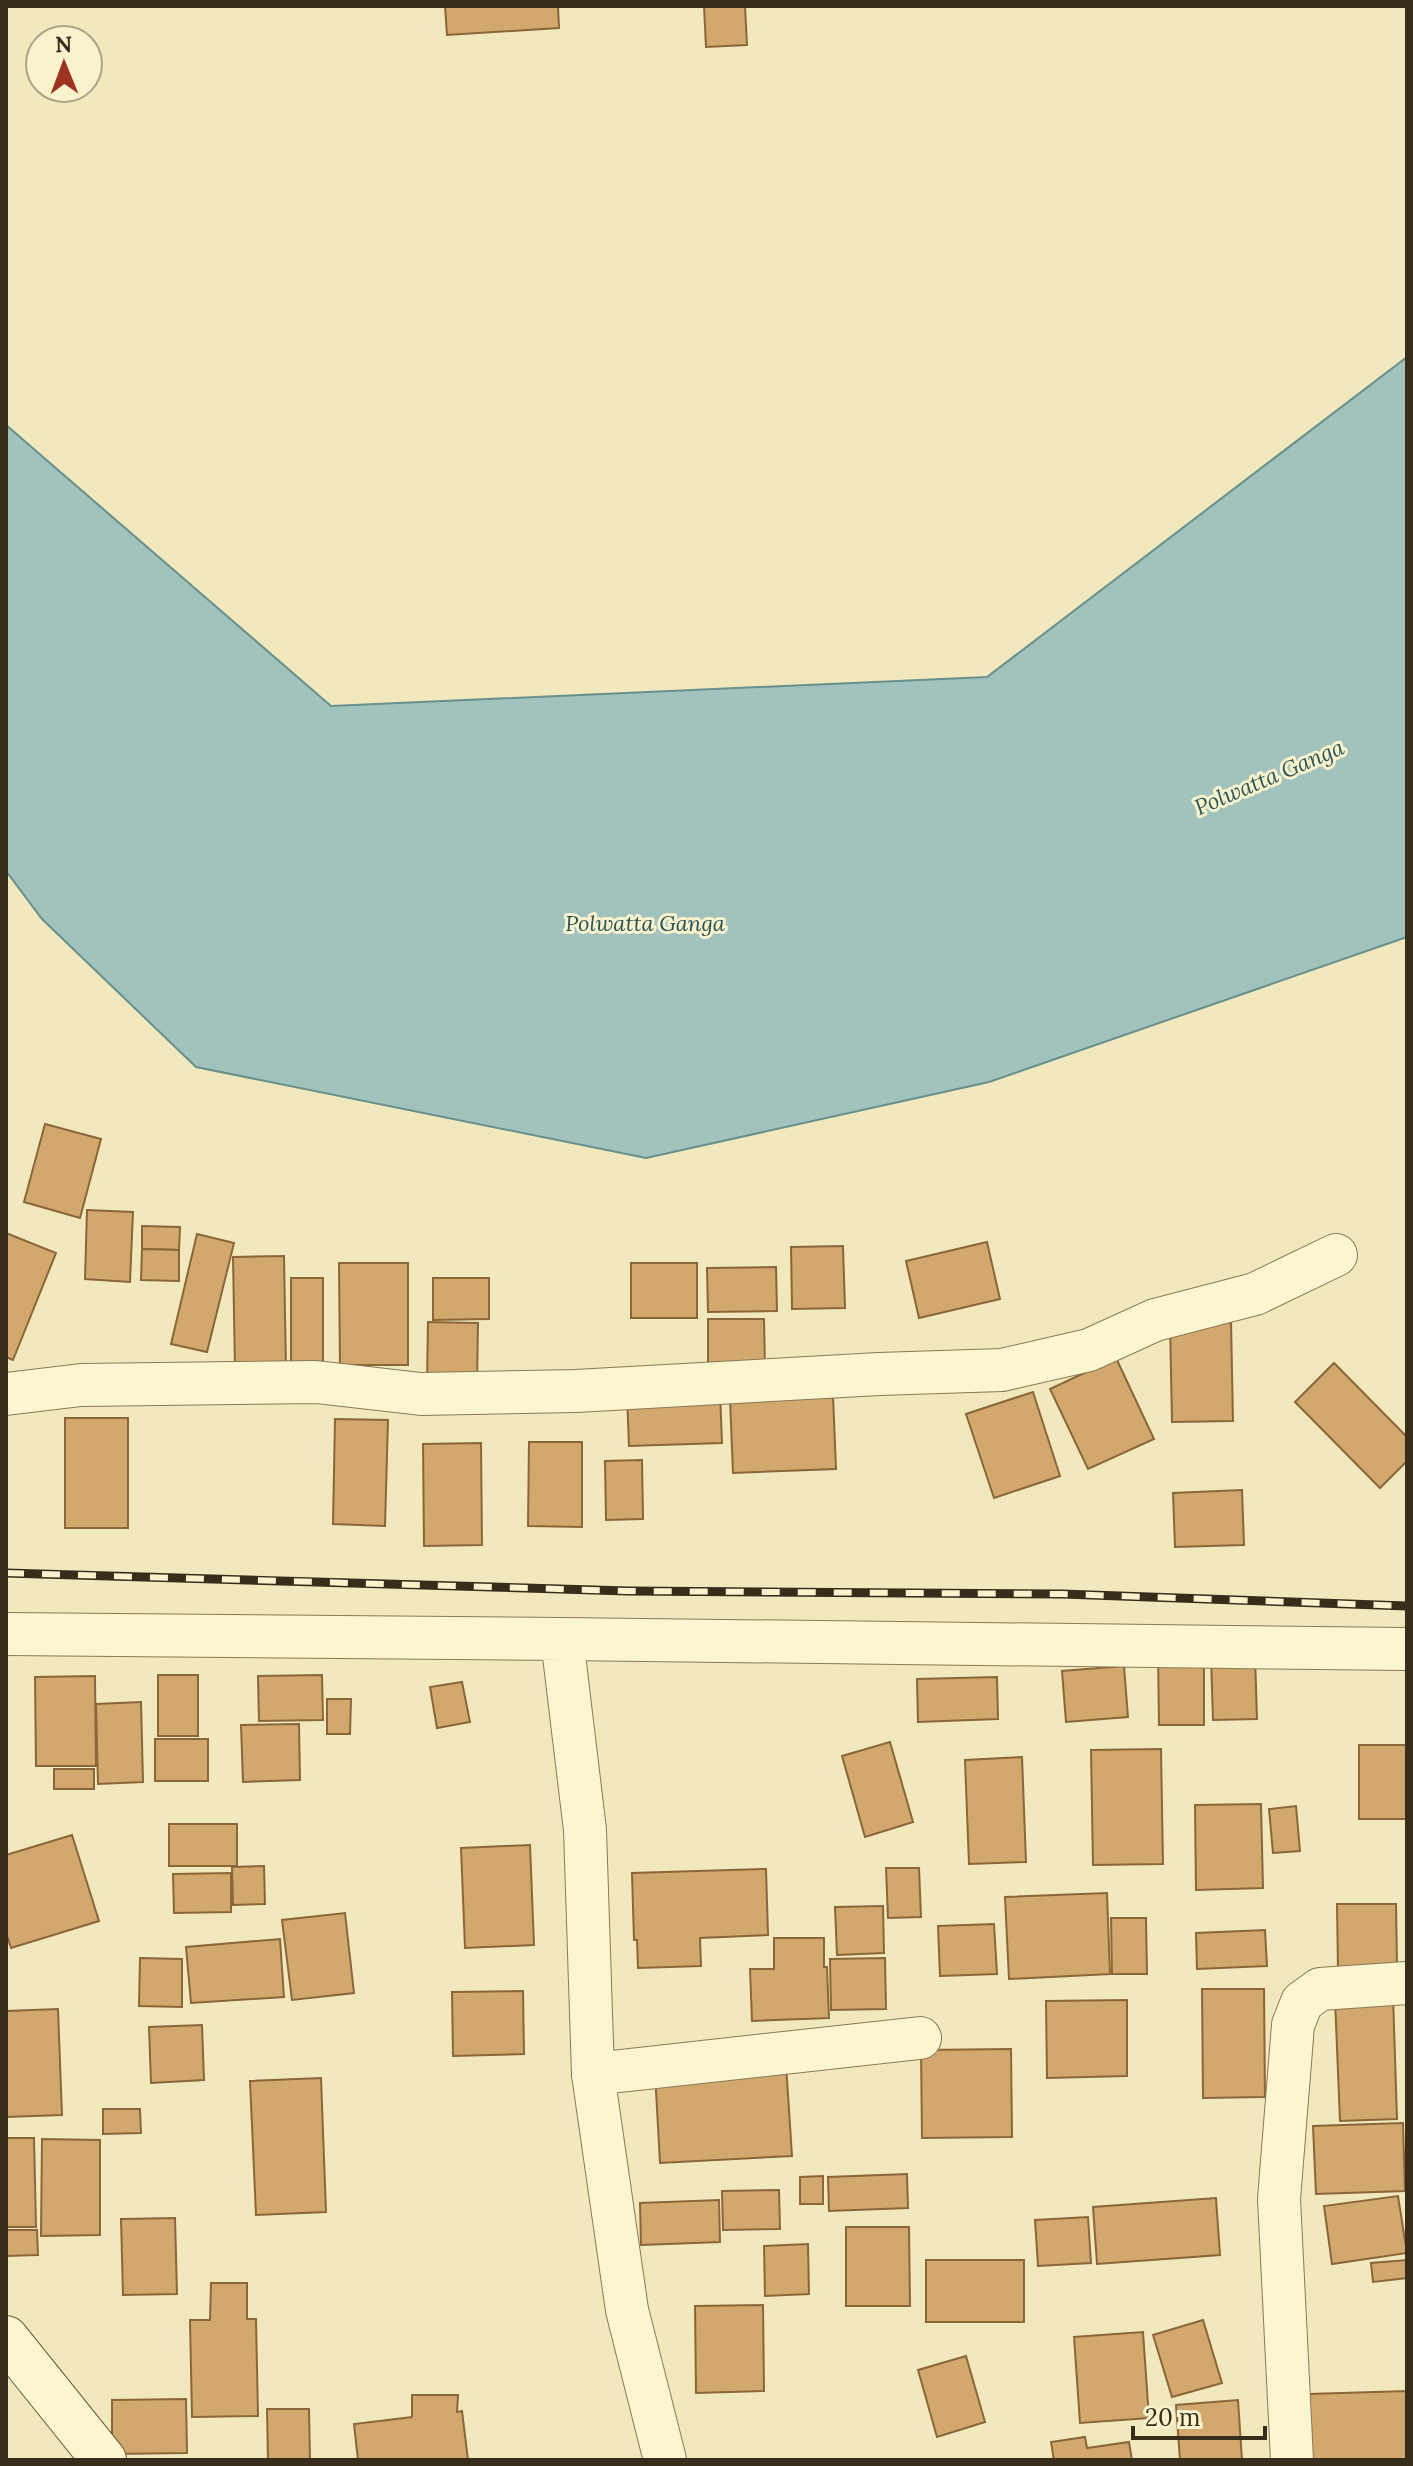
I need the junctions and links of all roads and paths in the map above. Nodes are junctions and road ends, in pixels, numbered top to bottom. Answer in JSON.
{"nodes":[{"id":1,"x":1336,"y":1255,"type":"dead end"},
{"id":2,"x":6,"y":1394,"type":"edge"},
{"id":3,"x":6,"y":1634,"type":"edge"},
{"id":4,"x":562,"y":1639,"type":"junction"},
{"id":5,"x":1407,"y":1649,"type":"edge"},
{"id":6,"x":1407,"y":1983,"type":"edge"},
{"id":7,"x":920,"y":2038,"type":"dead end"},
{"id":8,"x":593,"y":2074,"type":"junction"},
{"id":9,"x":6,"y":2338,"type":"edge"},
{"id":10,"x":104,"y":2460,"type":"edge"},
{"id":11,"x":665,"y":2460,"type":"edge"},
{"id":12,"x":1292,"y":2460,"type":"edge"}],
"edges":[{"from":1,"to":2,"type":"street"},
{"from":3,"to":4,"type":"street"},
{"from":4,"to":5,"type":"street"},
{"from":4,"to":8,"type":"street"},
{"from":6,"to":12,"type":"street"},
{"from":7,"to":8,"type":"street"},
{"from":8,"to":11,"type":"street"},
{"from":9,"to":10,"type":"main road"}]}
